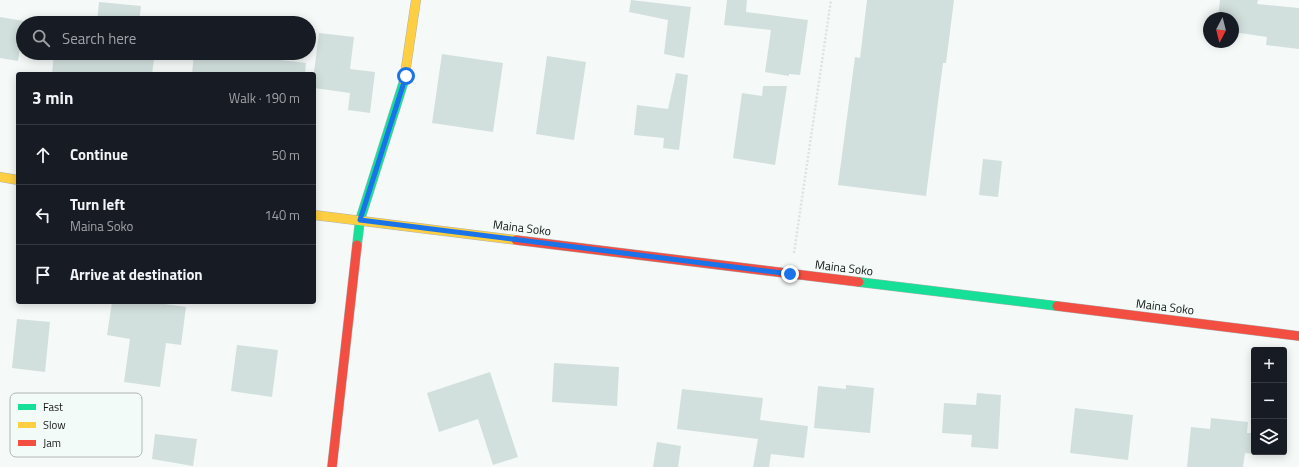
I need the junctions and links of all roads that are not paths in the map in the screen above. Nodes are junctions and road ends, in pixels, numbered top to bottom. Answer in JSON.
{"nodes":[{"id":1,"x":416,"y":0,"type":"edge"},
{"id":2,"x":0,"y":178,"type":"edge"},
{"id":3,"x":16,"y":180,"type":"edge"},
{"id":4,"x":316,"y":214,"type":"edge"},
{"id":5,"x":360,"y":220,"type":"junction"},
{"id":6,"x":1299,"y":336,"type":"edge"},
{"id":7,"x":332,"y":467,"type":"edge"}],
"edges":[{"from":1,"to":5,"type":"street"},
{"from":2,"to":3,"type":"street"},
{"from":4,"to":5,"type":"street","name":"Maina Soko"},
{"from":5,"to":6,"type":"street","name":"Maina Soko"},
{"from":5,"to":7,"type":"street"}]}
